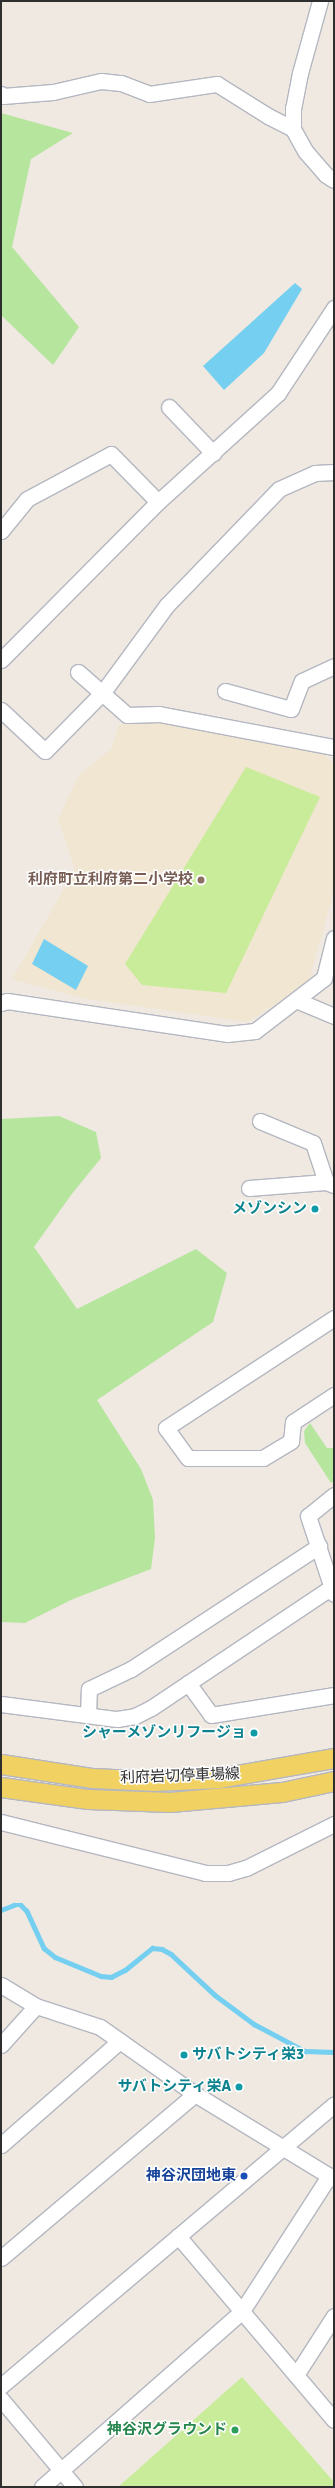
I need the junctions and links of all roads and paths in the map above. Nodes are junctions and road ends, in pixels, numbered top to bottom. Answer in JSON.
{"nodes":[{"id":1,"x":320,"y":1,"type":"edge"},
{"id":2,"x":2,"y":96,"type":"edge"},
{"id":3,"x":294,"y":129,"type":"junction"},
{"id":4,"x":334,"y":180,"type":"edge"},
{"id":5,"x":334,"y":308,"type":"edge"},
{"id":6,"x":169,"y":407,"type":"dead end"},
{"id":7,"x":213,"y":453,"type":"junction"},
{"id":8,"x":333,"y":467,"type":"edge"},
{"id":9,"x":158,"y":502,"type":"junction"},
{"id":10,"x":1,"y":531,"type":"edge"},
{"id":11,"x":1,"y":660,"type":"edge"},
{"id":12,"x":334,"y":666,"type":"edge"},
{"id":13,"x":78,"y":672,"type":"dead end"},
{"id":14,"x":225,"y":691,"type":"dead end"},
{"id":15,"x":103,"y":692,"type":"junction"},
{"id":16,"x":1,"y":710,"type":"edge"},
{"id":17,"x":334,"y":747,"type":"edge"},
{"id":18,"x":334,"y":938,"type":"edge"},
{"id":19,"x":329,"y":979,"type":"edge"},
{"id":20,"x":296,"y":1000,"type":"junction"},
{"id":21,"x":1,"y":1003,"type":"edge"},
{"id":22,"x":334,"y":1016,"type":"edge"},
{"id":23,"x":260,"y":1121,"type":"dead end"},
{"id":24,"x":330,"y":1183,"type":"edge"},
{"id":25,"x":249,"y":1188,"type":"dead end"},
{"id":26,"x":334,"y":1318,"type":"edge"},
{"id":27,"x":334,"y":1395,"type":"edge"},
{"id":28,"x":334,"y":1495,"type":"edge"},
{"id":29,"x":319,"y":1546,"type":"junction"},
{"id":30,"x":333,"y":1591,"type":"edge"},
{"id":31,"x":188,"y":1683,"type":"junction"},
{"id":32,"x":334,"y":1695,"type":"edge"},
{"id":33,"x":1,"y":1704,"type":"edge"},
{"id":34,"x":88,"y":1715,"type":"junction"},
{"id":35,"x":334,"y":1758,"type":"edge"},
{"id":36,"x":1,"y":1764,"type":"edge"},
{"id":37,"x":334,"y":1781,"type":"edge"},
{"id":38,"x":1,"y":1787,"type":"edge"},
{"id":39,"x":1,"y":1822,"type":"edge"},
{"id":40,"x":334,"y":1824,"type":"edge"},
{"id":41,"x":1,"y":1986,"type":"edge"},
{"id":42,"x":36,"y":2006,"type":"junction"},
{"id":43,"x":120,"y":2041,"type":"junction"},
{"id":44,"x":1,"y":2045,"type":"edge"},
{"id":45,"x":195,"y":2094,"type":"junction"},
{"id":46,"x":334,"y":2105,"type":"edge"},
{"id":47,"x":1,"y":2145,"type":"edge"},
{"id":48,"x":281,"y":2148,"type":"junction"},
{"id":49,"x":331,"y":2178,"type":"edge"},
{"id":50,"x":178,"y":2236,"type":"junction"},
{"id":51,"x":1,"y":2258,"type":"edge"},
{"id":52,"x":242,"y":2311,"type":"junction"},
{"id":53,"x":334,"y":2316,"type":"edge"},
{"id":54,"x":296,"y":2375,"type":"junction"},
{"id":55,"x":1,"y":2386,"type":"edge"},
{"id":56,"x":1,"y":2399,"type":"edge"},
{"id":57,"x":334,"y":2420,"type":"edge"},
{"id":58,"x":62,"y":2472,"type":"junction"},
{"id":59,"x":42,"y":2487,"type":"edge"},
{"id":60,"x":75,"y":2487,"type":"edge"}],
"edges":[{"from":1,"to":3,"type":"street"},
{"from":2,"to":3,"type":"street"},
{"from":3,"to":4,"type":"street"},
{"from":5,"to":7,"type":"street"},
{"from":6,"to":7,"type":"street"},
{"from":7,"to":9,"type":"street"},
{"from":8,"to":15,"type":"street"},
{"from":9,"to":10,"type":"street"},
{"from":9,"to":11,"type":"street"},
{"from":12,"to":14,"type":"street"},
{"from":13,"to":15,"type":"street"},
{"from":15,"to":16,"type":"street"},
{"from":15,"to":17,"type":"street"},
{"from":18,"to":19,"type":"street"},
{"from":19,"to":20,"type":"street"},
{"from":20,"to":21,"type":"street"},
{"from":20,"to":22,"type":"street"},
{"from":23,"to":24,"type":"street"},
{"from":24,"to":25,"type":"street"},
{"from":26,"to":27,"type":"street"},
{"from":28,"to":29,"type":"street"},
{"from":29,"to":30,"type":"street"},
{"from":29,"to":34,"type":"street"},
{"from":30,"to":31,"type":"street"},
{"from":31,"to":32,"type":"street"},
{"from":31,"to":34,"type":"street"},
{"from":33,"to":34,"type":"street"},
{"from":35,"to":36,"type":"main road","name":"利府岩切停車場線"},
{"from":37,"to":38,"type":"main road","name":"利府岩切停車場線"},
{"from":39,"to":40,"type":"street"},
{"from":41,"to":42,"type":"street"},
{"from":42,"to":43,"type":"street"},
{"from":42,"to":44,"type":"street"},
{"from":43,"to":45,"type":"street"},
{"from":43,"to":47,"type":"street"},
{"from":45,"to":48,"type":"street"},
{"from":45,"to":51,"type":"street"},
{"from":46,"to":48,"type":"street"},
{"from":48,"to":49,"type":"street"},
{"from":48,"to":50,"type":"street"},
{"from":49,"to":52,"type":"street"},
{"from":50,"to":52,"type":"street"},
{"from":50,"to":55,"type":"street"},
{"from":52,"to":54,"type":"street"},
{"from":52,"to":58,"type":"street"},
{"from":53,"to":54,"type":"street"},
{"from":54,"to":57,"type":"street"},
{"from":56,"to":58,"type":"street"},
{"from":58,"to":59,"type":"street"},
{"from":58,"to":60,"type":"street"}]}
